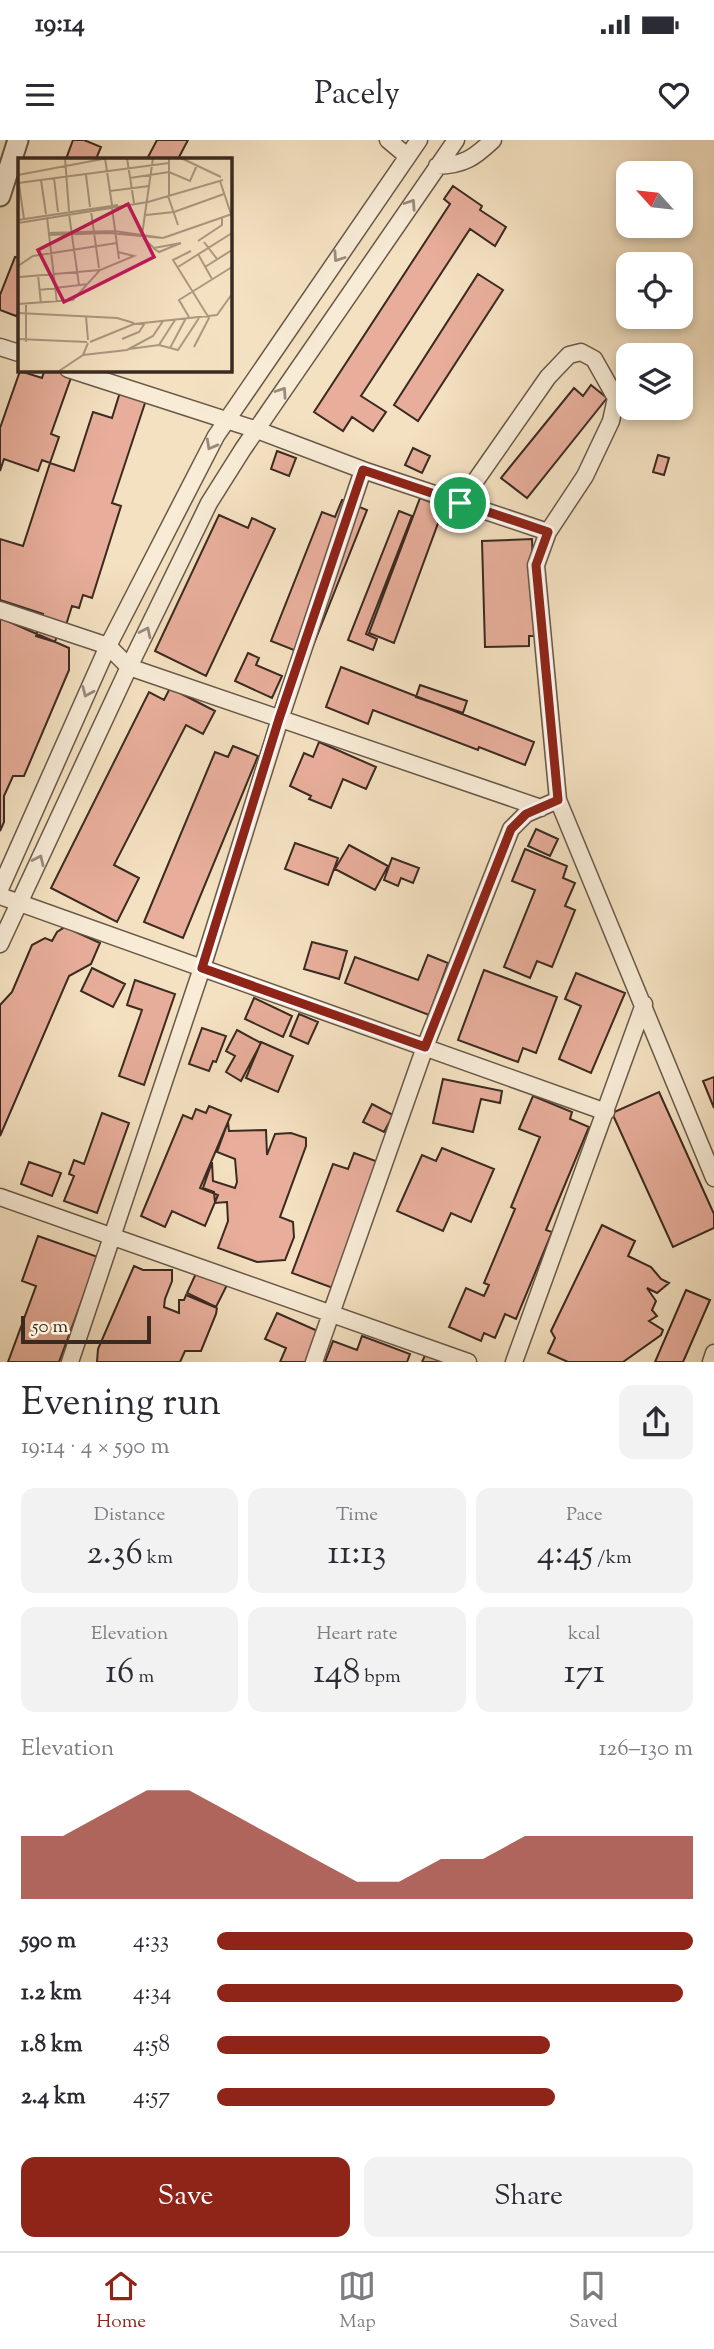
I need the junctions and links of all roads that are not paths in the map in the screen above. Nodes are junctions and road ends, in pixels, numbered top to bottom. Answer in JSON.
{"nodes":[{"id":1,"x":18,"y":140,"type":"edge"},
{"id":2,"x":388,"y":140,"type":"edge"},
{"id":3,"x":419,"y":140,"type":"edge"},
{"id":4,"x":456,"y":140,"type":"edge"},
{"id":5,"x":494,"y":140,"type":"edge"},
{"id":6,"x":407,"y":156,"type":"junction"},
{"id":7,"x":437,"y":166,"type":"junction"},
{"id":8,"x":0,"y":196,"type":"edge"},
{"id":9,"x":0,"y":347,"type":"edge"},
{"id":10,"x":18,"y":353,"type":"edge"},
{"id":11,"x":74,"y":371,"type":"edge"},
{"id":12,"x":226,"y":422,"type":"junction"},
{"id":13,"x":257,"y":430,"type":"junction"},
{"id":14,"x":363,"y":470,"type":"junction"},
{"id":15,"x":460,"y":503,"type":"junction"},
{"id":16,"x":548,"y":532,"type":"junction"},
{"id":17,"x":0,"y":610,"type":"edge"},
{"id":18,"x":108,"y":646,"type":"junction"},
{"id":19,"x":129,"y":667,"type":"junction"},
{"id":20,"x":279,"y":719,"type":"junction"},
{"id":21,"x":558,"y":800,"type":"junction"},
{"id":22,"x":541,"y":808,"type":"junction"},
{"id":23,"x":0,"y":889,"type":"edge"},
{"id":24,"x":0,"y":896,"type":"edge"},
{"id":25,"x":18,"y":903,"type":"junction"},
{"id":26,"x":0,"y":944,"type":"edge"},
{"id":27,"x":202,"y":968,"type":"junction"},
{"id":28,"x":644,"y":1004,"type":"junction"},
{"id":29,"x":425,"y":1047,"type":"junction"},
{"id":30,"x":607,"y":1112,"type":"junction"},
{"id":31,"x":714,"y":1178,"type":"edge"},
{"id":32,"x":0,"y":1197,"type":"edge"},
{"id":33,"x":112,"y":1237,"type":"junction"},
{"id":34,"x":331,"y":1313,"type":"junction"},
{"id":35,"x":714,"y":1353,"type":"edge"},
{"id":36,"x":70,"y":1362,"type":"edge"},
{"id":37,"x":314,"y":1362,"type":"edge"},
{"id":38,"x":468,"y":1362,"type":"edge"},
{"id":39,"x":514,"y":1362,"type":"edge"},
{"id":40,"x":711,"y":1362,"type":"edge"}],
"edges":[{"from":1,"to":8,"type":"street"},
{"from":2,"to":6,"type":"street"},
{"from":3,"to":6,"type":"street"},
{"from":4,"to":7,"type":"street"},
{"from":5,"to":7,"type":"street"},
{"from":6,"to":12,"type":"street","one_way":true},
{"from":13,"to":7,"type":"street","one_way":true},
{"from":9,"to":10,"type":"street"},
{"from":11,"to":12,"type":"street"},
{"from":12,"to":13,"type":"street"},
{"from":12,"to":18,"type":"street","one_way":true},
{"from":13,"to":14,"type":"street"},
{"from":19,"to":13,"type":"street","one_way":true},
{"from":14,"to":15,"type":"street"},
{"from":14,"to":20,"type":"street"},
{"from":15,"to":16,"type":"street"},
{"from":15,"to":16,"type":"street"},
{"from":16,"to":21,"type":"street"},
{"from":17,"to":18,"type":"street"},
{"from":18,"to":19,"type":"street"},
{"from":18,"to":23,"type":"street","one_way":true},
{"from":19,"to":20,"type":"street"},
{"from":25,"to":19,"type":"street","one_way":true},
{"from":20,"to":22,"type":"street"},
{"from":20,"to":27,"type":"street"},
{"from":21,"to":22,"type":"street"},
{"from":21,"to":28,"type":"street"},
{"from":22,"to":29,"type":"street"},
{"from":24,"to":25,"type":"street"},
{"from":25,"to":26,"type":"street"},
{"from":25,"to":27,"type":"street"},
{"from":27,"to":29,"type":"street"},
{"from":27,"to":33,"type":"street"},
{"from":28,"to":30,"type":"street"},
{"from":28,"to":31,"type":"street"},
{"from":29,"to":30,"type":"street"},
{"from":29,"to":34,"type":"street"},
{"from":30,"to":39,"type":"street"},
{"from":32,"to":33,"type":"street"},
{"from":33,"to":34,"type":"street"},
{"from":33,"to":36,"type":"street"},
{"from":34,"to":37,"type":"street"},
{"from":34,"to":38,"type":"street"},
{"from":35,"to":40,"type":"street"}]}
